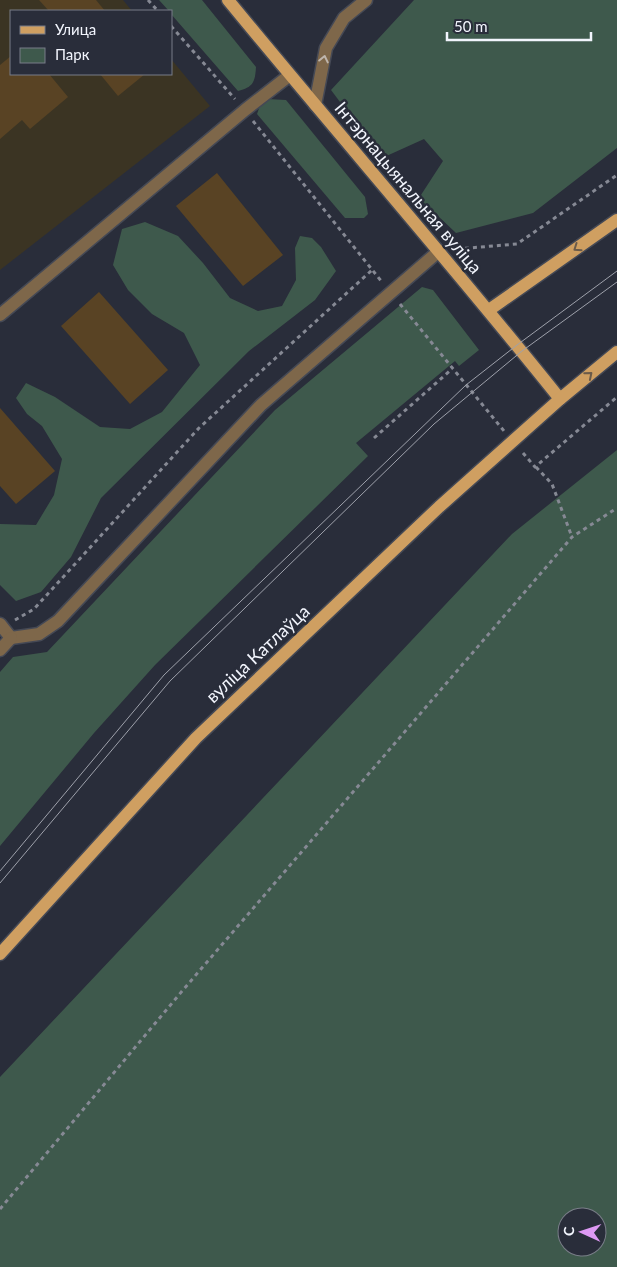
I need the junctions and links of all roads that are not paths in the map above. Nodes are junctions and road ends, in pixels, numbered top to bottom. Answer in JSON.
{"nodes":[{"id":1,"x":228,"y":0,"type":"edge"},
{"id":2,"x":366,"y":0,"type":"edge"},
{"id":3,"x":290,"y":75,"type":"junction"},
{"id":4,"x":315,"y":105,"type":"junction"},
{"id":5,"x":617,"y":220,"type":"edge"},
{"id":6,"x":439,"y":251,"type":"junction"},
{"id":7,"x":489,"y":310,"type":"junction"},
{"id":8,"x":0,"y":315,"type":"edge"},
{"id":9,"x":617,"y":352,"type":"edge"},
{"id":10,"x":560,"y":399,"type":"junction"},
{"id":11,"x":4,"y":630,"type":"edge"},
{"id":12,"x":0,"y":650,"type":"edge"},
{"id":13,"x":0,"y":954,"type":"edge"}],
"edges":[{"from":1,"to":3,"type":"main road","name":"Інтэрнацыянальная вуліца"},
{"from":4,"to":2,"type":"lane","one_way":true},
{"from":3,"to":4,"type":"main road","name":"Інтэрнацыянальная вуліца"},
{"from":3,"to":8,"type":"lane"},
{"from":4,"to":6,"type":"main road","name":"Інтэрнацыянальная вуліца"},
{"from":5,"to":7,"type":"main road","one_way":true},
{"from":6,"to":7,"type":"main road","name":"Інтэрнацыянальная вуліца"},
{"from":6,"to":11,"type":"lane"},
{"from":7,"to":10,"type":"main road","name":"Інтэрнацыянальная вуліца"},
{"from":10,"to":9,"type":"main road","name":"вуліца Катлаўца","one_way":true},
{"from":10,"to":13,"type":"main road","name":"вуліца Катлаўца"},
{"from":11,"to":12,"type":"lane"}]}
